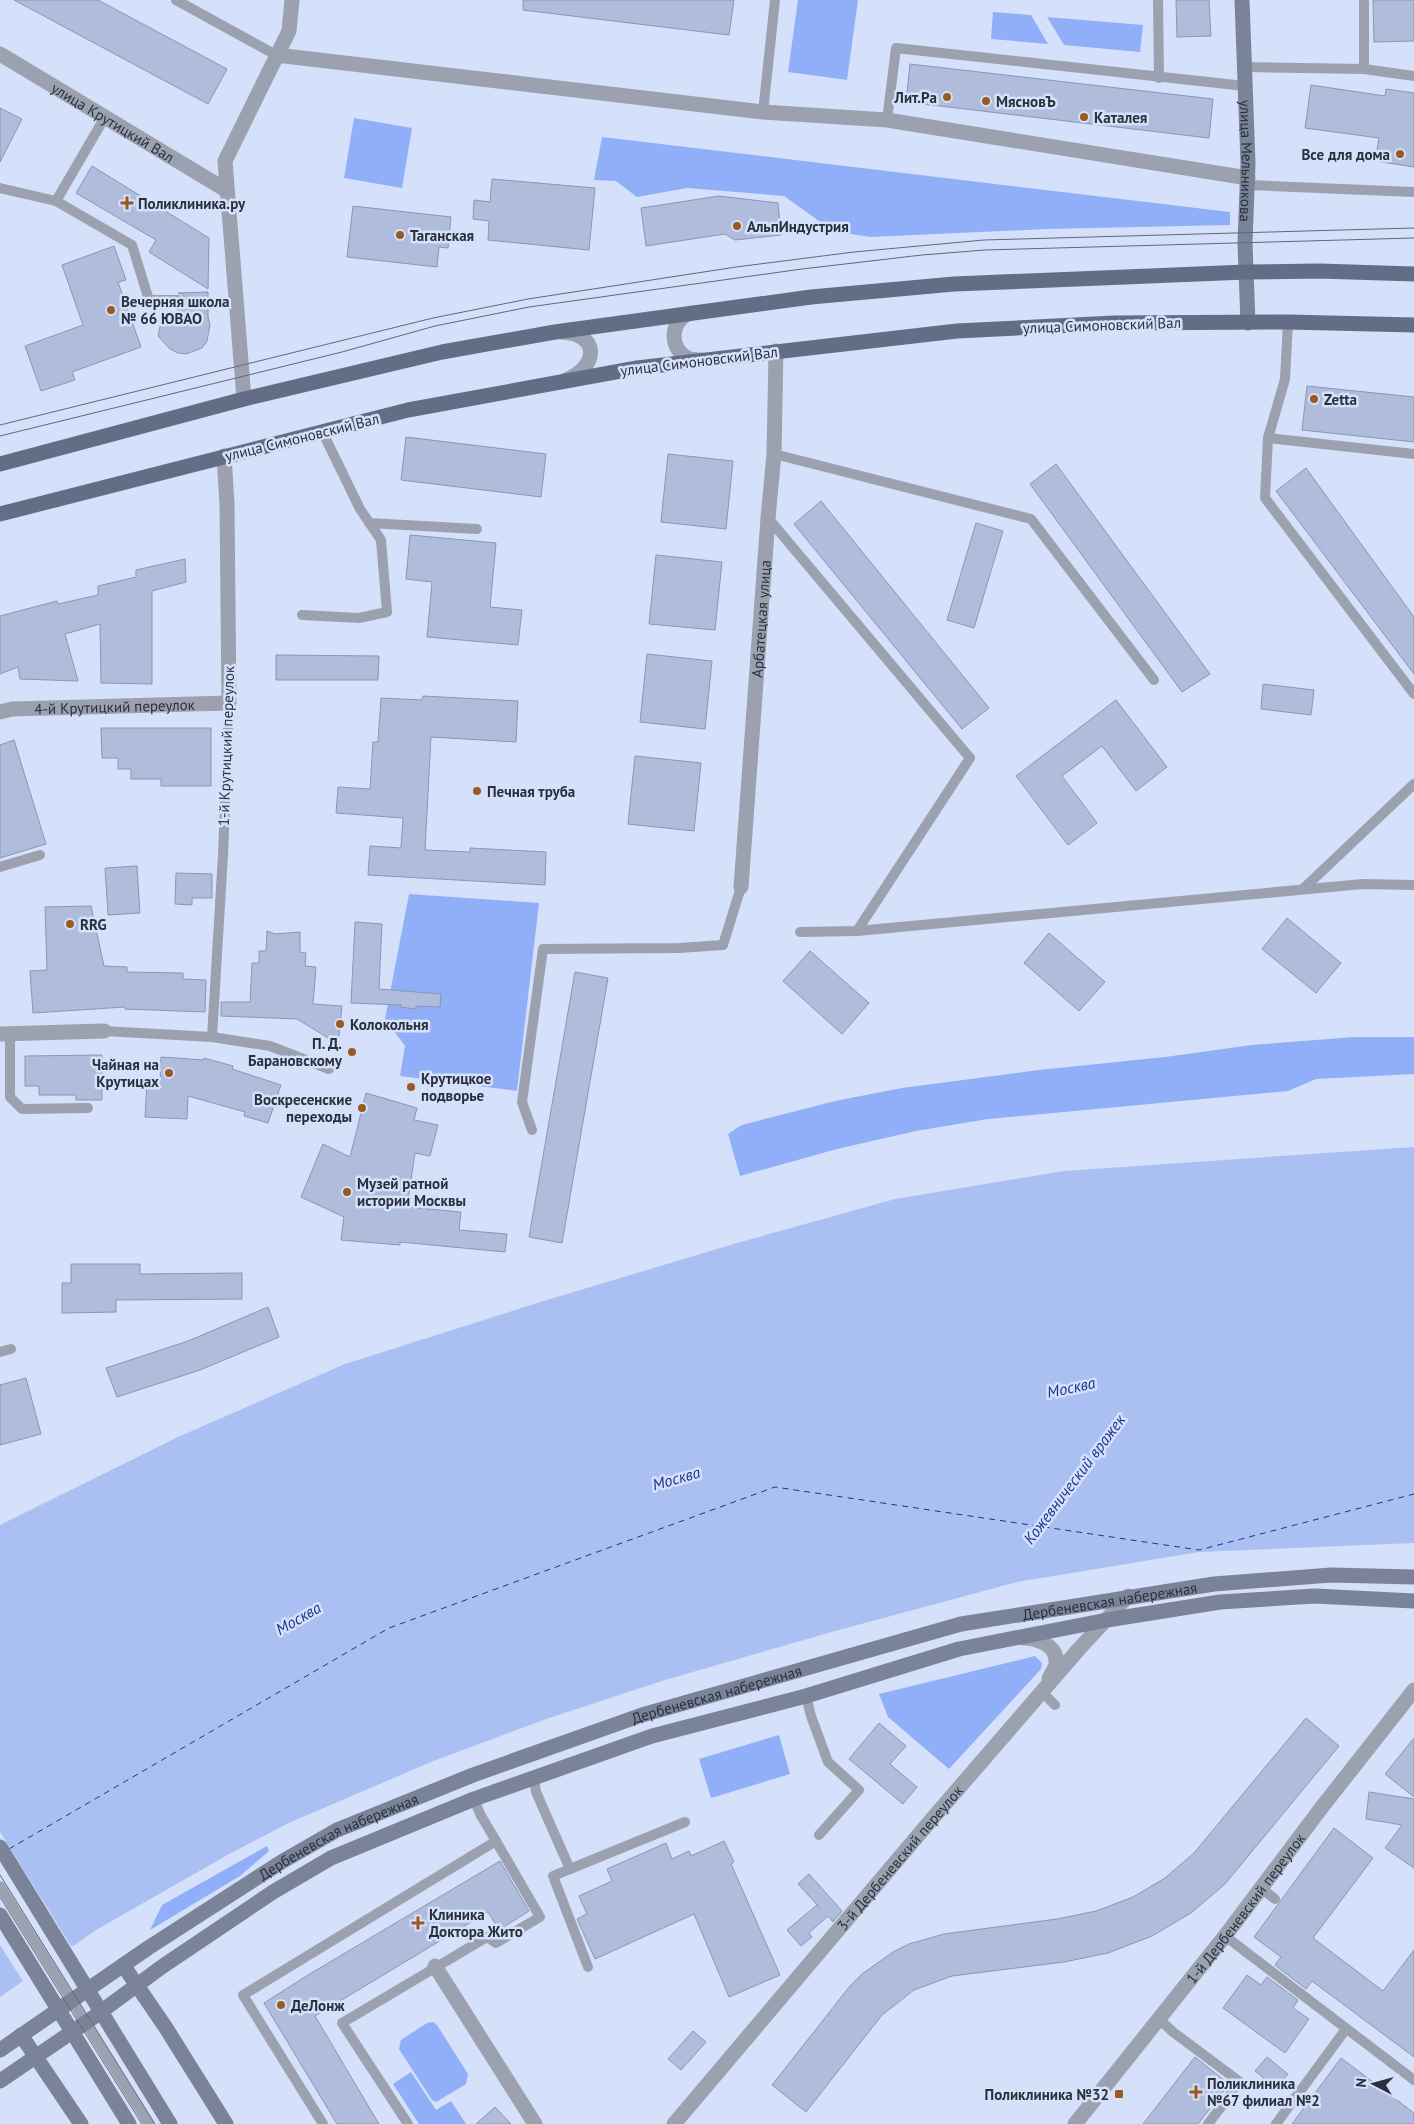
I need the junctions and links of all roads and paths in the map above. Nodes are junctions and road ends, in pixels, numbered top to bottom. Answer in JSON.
{"nodes":[{"id":1,"x":176,"y":0,"type":"edge"},
{"id":2,"x":292,"y":0,"type":"edge"},
{"id":3,"x":775,"y":0,"type":"edge"},
{"id":4,"x":1158,"y":0,"type":"edge"},
{"id":5,"x":1242,"y":0,"type":"edge"},
{"id":6,"x":1364,"y":0,"type":"edge"},
{"id":7,"x":0,"y":54,"type":"edge"},
{"id":8,"x":276,"y":54,"type":"junction"},
{"id":9,"x":1244,"y":67,"type":"junction"},
{"id":10,"x":1364,"y":69,"type":"junction"},
{"id":11,"x":1414,"y":76,"type":"edge"},
{"id":12,"x":1159,"y":78,"type":"junction"},
{"id":13,"x":1245,"y":86,"type":"junction"},
{"id":14,"x":763,"y":112,"type":"junction"},
{"id":15,"x":105,"y":117,"type":"junction"},
{"id":16,"x":887,"y":120,"type":"junction"},
{"id":17,"x":1248,"y":181,"type":"junction"},
{"id":18,"x":0,"y":188,"type":"edge"},
{"id":19,"x":226,"y":190,"type":"junction"},
{"id":20,"x":1414,"y":192,"type":"edge"},
{"id":21,"x":56,"y":201,"type":"junction"},
{"id":22,"x":1246,"y":272,"type":"junction"},
{"id":23,"x":1414,"y":274,"type":"edge"},
{"id":24,"x":178,"y":300,"type":"dead end"},
{"id":25,"x":696,"y":312,"type":"junction"},
{"id":26,"x":1288,"y":322,"type":"junction"},
{"id":27,"x":1248,"y":323,"type":"junction"},
{"id":28,"x":1414,"y":325,"type":"edge"},
{"id":29,"x":555,"y":332,"type":"junction"},
{"id":30,"x":776,"y":351,"type":"junction"},
{"id":31,"x":703,"y":360,"type":"junction"},
{"id":32,"x":564,"y":380,"type":"junction"},
{"id":33,"x":244,"y":399,"type":"junction"},
{"id":34,"x":322,"y":431,"type":"junction"},
{"id":35,"x":1268,"y":438,"type":"junction"},
{"id":36,"x":774,"y":454,"type":"junction"},
{"id":37,"x":1414,"y":454,"type":"edge"},
{"id":38,"x":224,"y":456,"type":"junction"},
{"id":39,"x":0,"y":464,"type":"edge"},
{"id":40,"x":0,"y":514,"type":"edge"},
{"id":41,"x":768,"y":518,"type":"junction"},
{"id":42,"x":369,"y":523,"type":"junction"},
{"id":43,"x":477,"y":529,"type":"dead end"},
{"id":44,"x":302,"y":616,"type":"dead end"},
{"id":45,"x":1154,"y":680,"type":"dead end"},
{"id":46,"x":1414,"y":694,"type":"edge"},
{"id":47,"x":229,"y":703,"type":"junction"},
{"id":48,"x":0,"y":712,"type":"edge"},
{"id":49,"x":1414,"y":784,"type":"edge"},
{"id":50,"x":40,"y":855,"type":"dead end"},
{"id":51,"x":0,"y":867,"type":"edge"},
{"id":52,"x":1414,"y":885,"type":"edge"},
{"id":53,"x":741,"y":887,"type":"joint"},
{"id":54,"x":1303,"y":889,"type":"junction"},
{"id":55,"x":857,"y":930,"type":"junction"},
{"id":56,"x":800,"y":932,"type":"dead end"},
{"id":57,"x":104,"y":1031,"type":"joint"},
{"id":58,"x":5,"y":1034,"type":"edge"},
{"id":59,"x":212,"y":1037,"type":"junction"},
{"id":60,"x":329,"y":1069,"type":"dead end"},
{"id":61,"x":88,"y":1108,"type":"dead end"},
{"id":62,"x":532,"y":1130,"type":"dead end"},
{"id":63,"x":11,"y":1349,"type":"dead end"},
{"id":64,"x":0,"y":1352,"type":"edge"},
{"id":65,"x":1414,"y":1577,"type":"edge"},
{"id":66,"x":1128,"y":1596,"type":"junction"},
{"id":67,"x":1414,"y":1601,"type":"edge"},
{"id":68,"x":1107,"y":1620,"type":"junction"},
{"id":69,"x":1018,"y":1638,"type":"junction"},
{"id":70,"x":1414,"y":1690,"type":"edge"},
{"id":71,"x":1042,"y":1692,"type":"junction"},
{"id":72,"x":806,"y":1696,"type":"junction"},
{"id":73,"x":1055,"y":1705,"type":"dead end"},
{"id":74,"x":534,"y":1778,"type":"junction"},
{"id":75,"x":474,"y":1799,"type":"junction"},
{"id":76,"x":685,"y":1822,"type":"dead end"},
{"id":77,"x":819,"y":1835,"type":"dead end"},
{"id":78,"x":496,"y":1841,"type":"junction"},
{"id":79,"x":0,"y":1847,"type":"edge"},
{"id":80,"x":570,"y":1869,"type":"junction"},
{"id":81,"x":0,"y":1886,"type":"edge"},
{"id":82,"x":1261,"y":1888,"type":"junction"},
{"id":83,"x":1275,"y":1899,"type":"dead end"},
{"id":84,"x":0,"y":1916,"type":"edge"},
{"id":85,"x":1225,"y":1936,"type":"junction"},
{"id":86,"x":123,"y":1965,"type":"junction"},
{"id":87,"x":435,"y":1966,"type":"junction"},
{"id":88,"x":588,"y":1967,"type":"dead end"},
{"id":89,"x":137,"y":1984,"type":"junction"},
{"id":90,"x":1158,"y":2018,"type":"junction"},
{"id":91,"x":1346,"y":2029,"type":"junction"},
{"id":92,"x":21,"y":2036,"type":"junction"},
{"id":93,"x":0,"y":2050,"type":"edge"},
{"id":94,"x":35,"y":2058,"type":"junction"},
{"id":95,"x":1414,"y":2080,"type":"edge"},
{"id":96,"x":0,"y":2081,"type":"edge"},
{"id":97,"x":81,"y":2124,"type":"edge"},
{"id":98,"x":129,"y":2124,"type":"edge"},
{"id":99,"x":149,"y":2124,"type":"edge"},
{"id":100,"x":170,"y":2124,"type":"edge"},
{"id":101,"x":226,"y":2124,"type":"edge"},
{"id":102,"x":323,"y":2124,"type":"edge"},
{"id":103,"x":408,"y":2124,"type":"edge"},
{"id":104,"x":535,"y":2124,"type":"edge"},
{"id":105,"x":674,"y":2124,"type":"edge"},
{"id":106,"x":1075,"y":2124,"type":"edge"},
{"id":107,"x":1208,"y":2124,"type":"edge"},
{"id":108,"x":1276,"y":2124,"type":"edge"}],
"edges":[{"from":1,"to":8,"type":"lane"},
{"from":2,"to":8,"type":"street"},
{"from":3,"to":14,"type":"lane"},
{"from":4,"to":12,"type":"lane"},
{"from":5,"to":9,"type":"main road","name":"улица Мельникова"},
{"from":6,"to":10,"type":"lane"},
{"from":7,"to":15,"type":"street","name":"улица Крутицкий Вал"},
{"from":8,"to":14,"type":"street"},
{"from":8,"to":19,"type":"street"},
{"from":9,"to":10,"type":"lane"},
{"from":9,"to":13,"type":"main road","name":"улица Мельникова"},
{"from":10,"to":11,"type":"lane"},
{"from":12,"to":13,"type":"lane"},
{"from":12,"to":16,"type":"lane"},
{"from":13,"to":17,"type":"main road","name":"улица Мельникова"},
{"from":14,"to":16,"type":"street"},
{"from":15,"to":19,"type":"street","name":"улица Крутицкий Вал"},
{"from":15,"to":21,"type":"lane"},
{"from":16,"to":17,"type":"street"},
{"from":17,"to":20,"type":"lane"},
{"from":17,"to":22,"type":"main road","name":"улица Мельникова"},
{"from":18,"to":21,"type":"lane"},
{"from":19,"to":33,"type":"street"},
{"from":21,"to":24,"type":"lane"},
{"from":22,"to":23,"type":"main road"},
{"from":22,"to":25,"type":"main road"},
{"from":22,"to":27,"type":"main road","name":"улица Мельникова"},
{"from":25,"to":29,"type":"main road"},
{"from":25,"to":31,"type":"street"},
{"from":26,"to":27,"type":"main road","name":"улица Симоновский Вал"},
{"from":26,"to":28,"type":"main road","name":"улица Симоновский Вал"},
{"from":26,"to":35,"type":"lane"},
{"from":27,"to":30,"type":"main road","name":"улица Симоновский Вал"},
{"from":29,"to":32,"type":"street"},
{"from":29,"to":33,"type":"main road"},
{"from":30,"to":31,"type":"main road","name":"улица Симоновский Вал"},
{"from":30,"to":36,"type":"street","name":"Арбатецкая улица"},
{"from":31,"to":32,"type":"main road","name":"улица Симоновский Вал"},
{"from":32,"to":34,"type":"main road","name":"улица Симоновский Вал"},
{"from":33,"to":39,"type":"main road"},
{"from":34,"to":38,"type":"main road","name":"улица Симоновский Вал"},
{"from":34,"to":42,"type":"lane"},
{"from":35,"to":37,"type":"lane"},
{"from":35,"to":46,"type":"lane"},
{"from":36,"to":41,"type":"street","name":"Арбатецкая улица"},
{"from":36,"to":45,"type":"lane"},
{"from":38,"to":40,"type":"main road","name":"улица Симоновский Вал"},
{"from":38,"to":47,"type":"street","name":"1-й Крутицкий переулок"},
{"from":41,"to":53,"type":"street","name":"Арбатецкая улица"},
{"from":41,"to":55,"type":"lane"},
{"from":42,"to":43,"type":"lane"},
{"from":42,"to":44,"type":"lane"},
{"from":47,"to":48,"type":"street","name":"4-й Крутицкий переулок"},
{"from":47,"to":59,"type":"lane","name":"1-й Крутицкий переулок"},
{"from":49,"to":54,"type":"lane"},
{"from":50,"to":51,"type":"lane"},
{"from":52,"to":54,"type":"lane"},
{"from":53,"to":62,"type":"lane"},
{"from":54,"to":55,"type":"lane"},
{"from":55,"to":56,"type":"lane"},
{"from":57,"to":58,"type":"street"},
{"from":57,"to":59,"type":"lane"},
{"from":58,"to":61,"type":"lane"},
{"from":59,"to":60,"type":"lane"},
{"from":63,"to":64,"type":"lane"},
{"from":65,"to":66,"type":"main road","name":"Дербеневская набережная"},
{"from":66,"to":68,"type":"street","name":"3-й Дербеневский переулок"},
{"from":66,"to":86,"type":"main road","name":"Дербеневская набережная"},
{"from":67,"to":68,"type":"main road","name":"Дербеневская набережная"},
{"from":68,"to":69,"type":"main road","name":"Дербеневская набережная"},
{"from":68,"to":71,"type":"street","name":"3-й Дербеневский переулок"},
{"from":69,"to":71,"type":"street"},
{"from":69,"to":72,"type":"main road","name":"Дербеневская набережная"},
{"from":70,"to":82,"type":"street","name":"1-й Дербеневский переулок"},
{"from":71,"to":73,"type":"lane"},
{"from":71,"to":105,"type":"street","name":"3-й Дербеневский переулок"},
{"from":72,"to":74,"type":"main road","name":"Дербеневская набережная"},
{"from":72,"to":77,"type":"lane"},
{"from":74,"to":75,"type":"main road","name":"Дербеневская набережная"},
{"from":74,"to":80,"type":"lane"},
{"from":75,"to":78,"type":"lane"},
{"from":75,"to":89,"type":"main road","name":"Дербеневская набережная"},
{"from":76,"to":80,"type":"lane"},
{"from":78,"to":87,"type":"lane"},
{"from":78,"to":102,"type":"lane"},
{"from":79,"to":100,"type":"main road"},
{"from":80,"to":88,"type":"lane"},
{"from":81,"to":99,"type":"lane"},
{"from":82,"to":83,"type":"lane"},
{"from":82,"to":85,"type":"street","name":"1-й Дербеневский переулок"},
{"from":84,"to":98,"type":"main road"},
{"from":85,"to":90,"type":"street","name":"1-й Дербеневский переулок"},
{"from":85,"to":91,"type":"lane"},
{"from":86,"to":89,"type":"main road"},
{"from":86,"to":92,"type":"main road","name":"Дербеневская набережная"},
{"from":87,"to":103,"type":"lane"},
{"from":87,"to":104,"type":"street"},
{"from":89,"to":94,"type":"main road","name":"Дербеневская набережная"},
{"from":89,"to":101,"type":"main road"},
{"from":90,"to":106,"type":"street","name":"1-й Дербеневский переулок"},
{"from":90,"to":107,"type":"lane"},
{"from":91,"to":95,"type":"lane"},
{"from":91,"to":108,"type":"lane"},
{"from":92,"to":93,"type":"main road","name":"Дербеневская набережная"},
{"from":92,"to":94,"type":"main road"},
{"from":94,"to":96,"type":"main road","name":"Дербеневская набережная"},
{"from":94,"to":97,"type":"main road"}]}
